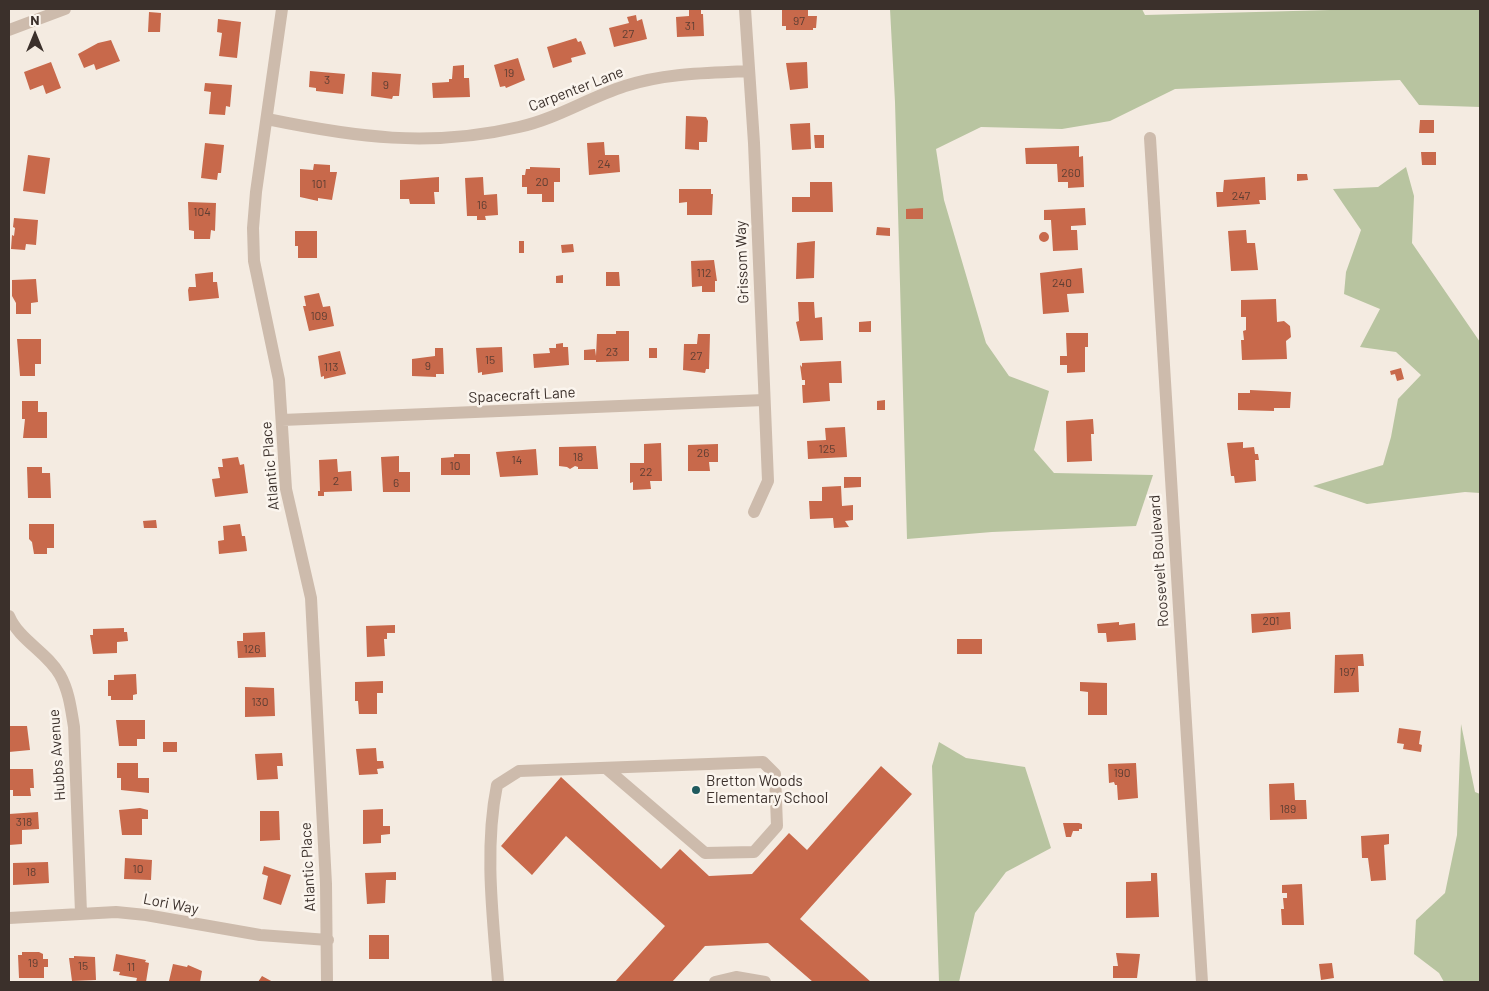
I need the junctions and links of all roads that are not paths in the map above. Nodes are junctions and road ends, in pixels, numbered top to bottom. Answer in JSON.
{"nodes":[{"id":1,"x":65,"y":9,"type":"edge"},
{"id":2,"x":282,"y":9,"type":"edge"},
{"id":3,"x":745,"y":9,"type":"edge"},
{"id":4,"x":9,"y":30,"type":"edge"},
{"id":5,"x":749,"y":71,"type":"junction"},
{"id":6,"x":267,"y":119,"type":"junction"},
{"id":7,"x":1150,"y":138,"type":"dead end"},
{"id":8,"x":764,"y":400,"type":"junction"},
{"id":9,"x":282,"y":420,"type":"junction"},
{"id":10,"x":754,"y":512,"type":"dead end"},
{"id":11,"x":9,"y":616,"type":"edge"},
{"id":12,"x":607,"y":769,"type":"junction"},
{"id":13,"x":81,"y":913,"type":"junction"},
{"id":14,"x":9,"y":918,"type":"edge"},
{"id":15,"x":328,"y":940,"type":"junction"},
{"id":16,"x":327,"y":982,"type":"edge"},
{"id":17,"x":498,"y":982,"type":"edge"},
{"id":18,"x":715,"y":982,"type":"edge"},
{"id":19,"x":765,"y":982,"type":"edge"},
{"id":20,"x":1202,"y":982,"type":"edge"}],
"edges":[{"from":1,"to":4,"type":"street"},
{"from":2,"to":6,"type":"street","name":"Atlantic Place"},
{"from":3,"to":5,"type":"street","name":"Grissom Way"},
{"from":5,"to":6,"type":"street","name":"Carpenter Lane"},
{"from":5,"to":8,"type":"street","name":"Grissom Way"},
{"from":6,"to":9,"type":"street","name":"Atlantic Place"},
{"from":7,"to":20,"type":"street","name":"Roosevelt Boulevard"},
{"from":8,"to":9,"type":"street","name":"Spacecraft Lane"},
{"from":8,"to":10,"type":"street","name":"Grissom Way"},
{"from":9,"to":15,"type":"street","name":"Atlantic Place"},
{"from":11,"to":13,"type":"street","name":"Hubbs Avenue"},
{"from":12,"to":12,"type":"street"},
{"from":12,"to":17,"type":"street"},
{"from":13,"to":14,"type":"street","name":"Lori Way"},
{"from":13,"to":15,"type":"street","name":"Lori Way"},
{"from":15,"to":16,"type":"street","name":"Atlantic Place"},
{"from":18,"to":19,"type":"street"}]}
